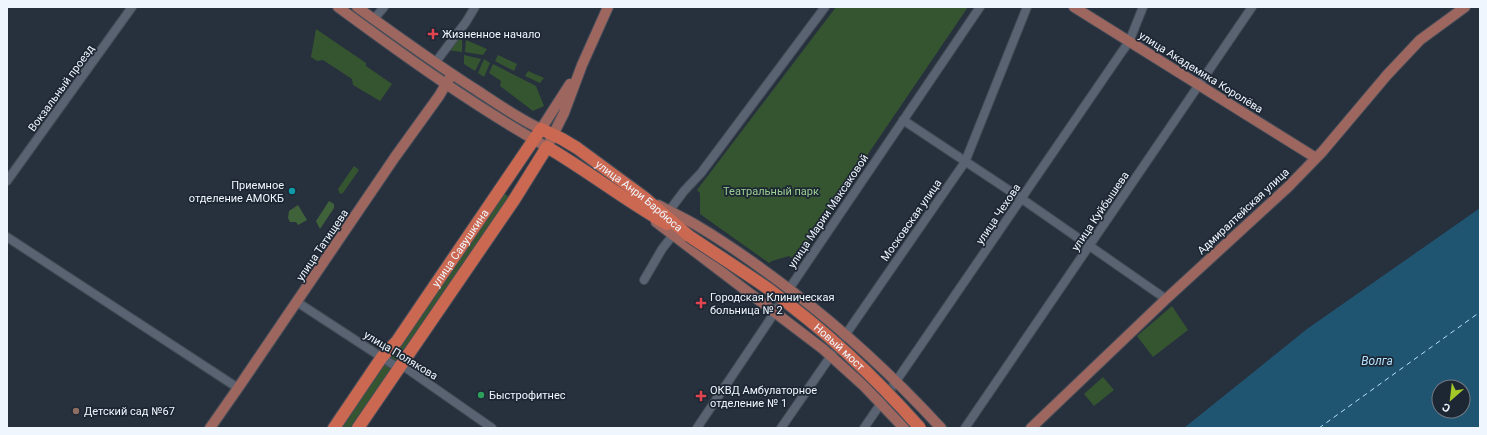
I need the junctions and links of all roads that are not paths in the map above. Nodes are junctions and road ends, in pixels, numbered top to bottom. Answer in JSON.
{"nodes":[{"id":1,"x":132,"y":7,"type":"edge"},
{"id":2,"x":338,"y":7,"type":"edge"},
{"id":3,"x":357,"y":7,"type":"edge"},
{"id":4,"x":384,"y":7,"type":"edge"},
{"id":5,"x":474,"y":7,"type":"edge"},
{"id":6,"x":608,"y":7,"type":"edge"},
{"id":7,"x":825,"y":7,"type":"edge"},
{"id":8,"x":980,"y":7,"type":"edge"},
{"id":9,"x":1027,"y":7,"type":"edge"},
{"id":10,"x":1074,"y":7,"type":"edge"},
{"id":11,"x":1143,"y":7,"type":"edge"},
{"id":12,"x":1252,"y":7,"type":"edge"},
{"id":13,"x":1465,"y":7,"type":"edge"},
{"id":14,"x":374,"y":19,"type":"junction"},
{"id":15,"x":1129,"y":42,"type":"junction"},
{"id":16,"x":435,"y":63,"type":"junction"},
{"id":17,"x":582,"y":65,"type":"junction"},
{"id":18,"x":452,"y":74,"type":"junction"},
{"id":19,"x":445,"y":84,"type":"junction"},
{"id":20,"x":1199,"y":85,"type":"junction"},
{"id":21,"x":903,"y":120,"type":"junction"},
{"id":22,"x":541,"y":129,"type":"junction"},
{"id":23,"x":554,"y":135,"type":"junction"},
{"id":24,"x":534,"y":140,"type":"junction"},
{"id":25,"x":547,"y":147,"type":"junction"},
{"id":26,"x":1316,"y":158,"type":"junction"},
{"id":27,"x":965,"y":162,"type":"junction"},
{"id":28,"x":7,"y":181,"type":"edge"},
{"id":29,"x":499,"y":190,"type":"junction"},
{"id":30,"x":1022,"y":199,"type":"junction"},
{"id":31,"x":514,"y":200,"type":"junction"},
{"id":32,"x":642,"y":203,"type":"junction"},
{"id":33,"x":669,"y":211,"type":"junction"},
{"id":34,"x":673,"y":235,"type":"junction"},
{"id":35,"x":689,"y":236,"type":"joint"},
{"id":36,"x":7,"y":237,"type":"edge"},
{"id":37,"x":1090,"y":246,"type":"junction"},
{"id":38,"x":644,"y":280,"type":"dead end"},
{"id":39,"x":789,"y":288,"type":"junction"},
{"id":40,"x":1166,"y":298,"type":"junction"},
{"id":41,"x":297,"y":302,"type":"junction"},
{"id":42,"x":775,"y":312,"type":"junction"},
{"id":43,"x":846,"y":334,"type":"junction"},
{"id":44,"x":831,"y":356,"type":"junction"},
{"id":45,"x":382,"y":357,"type":"junction"},
{"id":46,"x":400,"y":367,"type":"junction"},
{"id":47,"x":897,"y":381,"type":"junction"},
{"id":48,"x":238,"y":388,"type":"junction"},
{"id":49,"x":880,"y":404,"type":"junction"},
{"id":50,"x":210,"y":428,"type":"edge"},
{"id":51,"x":334,"y":428,"type":"edge"},
{"id":52,"x":358,"y":428,"type":"edge"},
{"id":53,"x":492,"y":428,"type":"edge"},
{"id":54,"x":697,"y":428,"type":"edge"},
{"id":55,"x":781,"y":428,"type":"edge"},
{"id":56,"x":864,"y":428,"type":"edge"},
{"id":57,"x":904,"y":428,"type":"edge"},
{"id":58,"x":920,"y":428,"type":"edge"},
{"id":59,"x":941,"y":428,"type":"edge"},
{"id":60,"x":965,"y":428,"type":"edge"},
{"id":61,"x":1031,"y":428,"type":"edge"}],
"edges":[{"from":1,"to":28,"type":"street","name":"Вокзальный проезд"},
{"from":2,"to":19,"type":"main road","name":"улица Анри Барбюса"},
{"from":3,"to":14,"type":"main road","name":"улица Анри Барбюса"},
{"from":4,"to":14,"type":"street"},
{"from":5,"to":16,"type":"street"},
{"from":6,"to":17,"type":"main road","name":"улица Савушкина"},
{"from":7,"to":33,"type":"street"},
{"from":8,"to":21,"type":"street","name":"улица Марии Максаковой"},
{"from":9,"to":27,"type":"street","name":"Московская улица"},
{"from":10,"to":15,"type":"main road","name":"улица Академика Королёва"},
{"from":11,"to":15,"type":"street","name":"улица Чехова"},
{"from":12,"to":20,"type":"street","name":"улица Куйбышева"},
{"from":13,"to":26,"type":"main road","name":"Адмиралтейская улица"},
{"from":14,"to":16,"type":"main road","name":"улица Анри Барбюса"},
{"from":15,"to":20,"type":"main road","name":"улица Академика Королёва"},
{"from":15,"to":30,"type":"street","name":"улица Чехова"},
{"from":16,"to":18,"type":"main road","name":"улица Анри Барбюса"},
{"from":17,"to":22,"type":"main road","name":"улица Савушкина"},
{"from":17,"to":23,"type":"main road","name":"улица Савушкина"},
{"from":18,"to":19,"type":"main road","name":"улица Татищева"},
{"from":18,"to":22,"type":"main road","name":"улица Анри Барбюса"},
{"from":19,"to":24,"type":"main road","name":"улица Анри Барбюса"},
{"from":19,"to":41,"type":"main road","name":"улица Татищева"},
{"from":20,"to":26,"type":"main road","name":"улица Академика Королёва"},
{"from":20,"to":37,"type":"street","name":"улица Куйбышева"},
{"from":21,"to":27,"type":"street"},
{"from":21,"to":39,"type":"street","name":"улица Марии Максаковой"},
{"from":22,"to":23,"type":"highway","name":"улица Анри Барбюса"},
{"from":22,"to":24,"type":"highway","name":"улица Савушкина"},
{"from":23,"to":25,"type":"main road","name":"улица Савушкина"},
{"from":23,"to":32,"type":"highway","name":"улица Анри Барбюса"},
{"from":24,"to":25,"type":"main road","name":"улица Анри Барбюса"},
{"from":24,"to":29,"type":"highway","name":"улица Савушкина"},
{"from":25,"to":31,"type":"highway","name":"улица Савушкина"},
{"from":25,"to":32,"type":"highway","name":"улица Анри Барбюса"},
{"from":26,"to":40,"type":"main road","name":"Адмиралтейская улица"},
{"from":27,"to":30,"type":"street"},
{"from":27,"to":43,"type":"street","name":"Московская улица"},
{"from":29,"to":31,"type":"highway"},
{"from":29,"to":45,"type":"highway","name":"улица Савушкина"},
{"from":30,"to":37,"type":"street"},
{"from":30,"to":47,"type":"street","name":"улица Чехова"},
{"from":31,"to":46,"type":"highway","name":"улица Савушкина"},
{"from":32,"to":33,"type":"main road"},
{"from":32,"to":34,"type":"main road"},
{"from":32,"to":35,"type":"highway","name":"улица Анри Барбюса"},
{"from":33,"to":39,"type":"main road"},
{"from":34,"to":38,"type":"street"},
{"from":34,"to":42,"type":"main road"},
{"from":35,"to":58,"type":"highway","name":"Новый мост","bridge":true},
{"from":36,"to":48,"type":"street"},
{"from":37,"to":40,"type":"street"},
{"from":37,"to":60,"type":"street","name":"улица Куйбышева"},
{"from":39,"to":42,"type":"street","name":"улица Марии Максаковой"},
{"from":39,"to":43,"type":"main road"},
{"from":40,"to":61,"type":"main road","name":"Адмиралтейская улица"},
{"from":41,"to":45,"type":"street","name":"улица Полякова"},
{"from":41,"to":48,"type":"main road","name":"улица Татищева"},
{"from":42,"to":44,"type":"main road"},
{"from":42,"to":54,"type":"street","name":"улица Марии Максаковой"},
{"from":43,"to":44,"type":"street","name":"Московская улица"},
{"from":43,"to":47,"type":"main road"},
{"from":44,"to":49,"type":"main road"},
{"from":44,"to":55,"type":"street","name":"Московская улица"},
{"from":45,"to":46,"type":"street","name":"улица Полякова"},
{"from":45,"to":51,"type":"highway","name":"улица Савушкина"},
{"from":46,"to":52,"type":"highway","name":"улица Савушкина"},
{"from":46,"to":53,"type":"street","name":"улица Полякова"},
{"from":47,"to":49,"type":"street","name":"улица Чехова"},
{"from":47,"to":59,"type":"main road"},
{"from":48,"to":50,"type":"main road","name":"улица Татищева"},
{"from":49,"to":56,"type":"street","name":"улица Чехова"},
{"from":49,"to":57,"type":"main road"}]}
